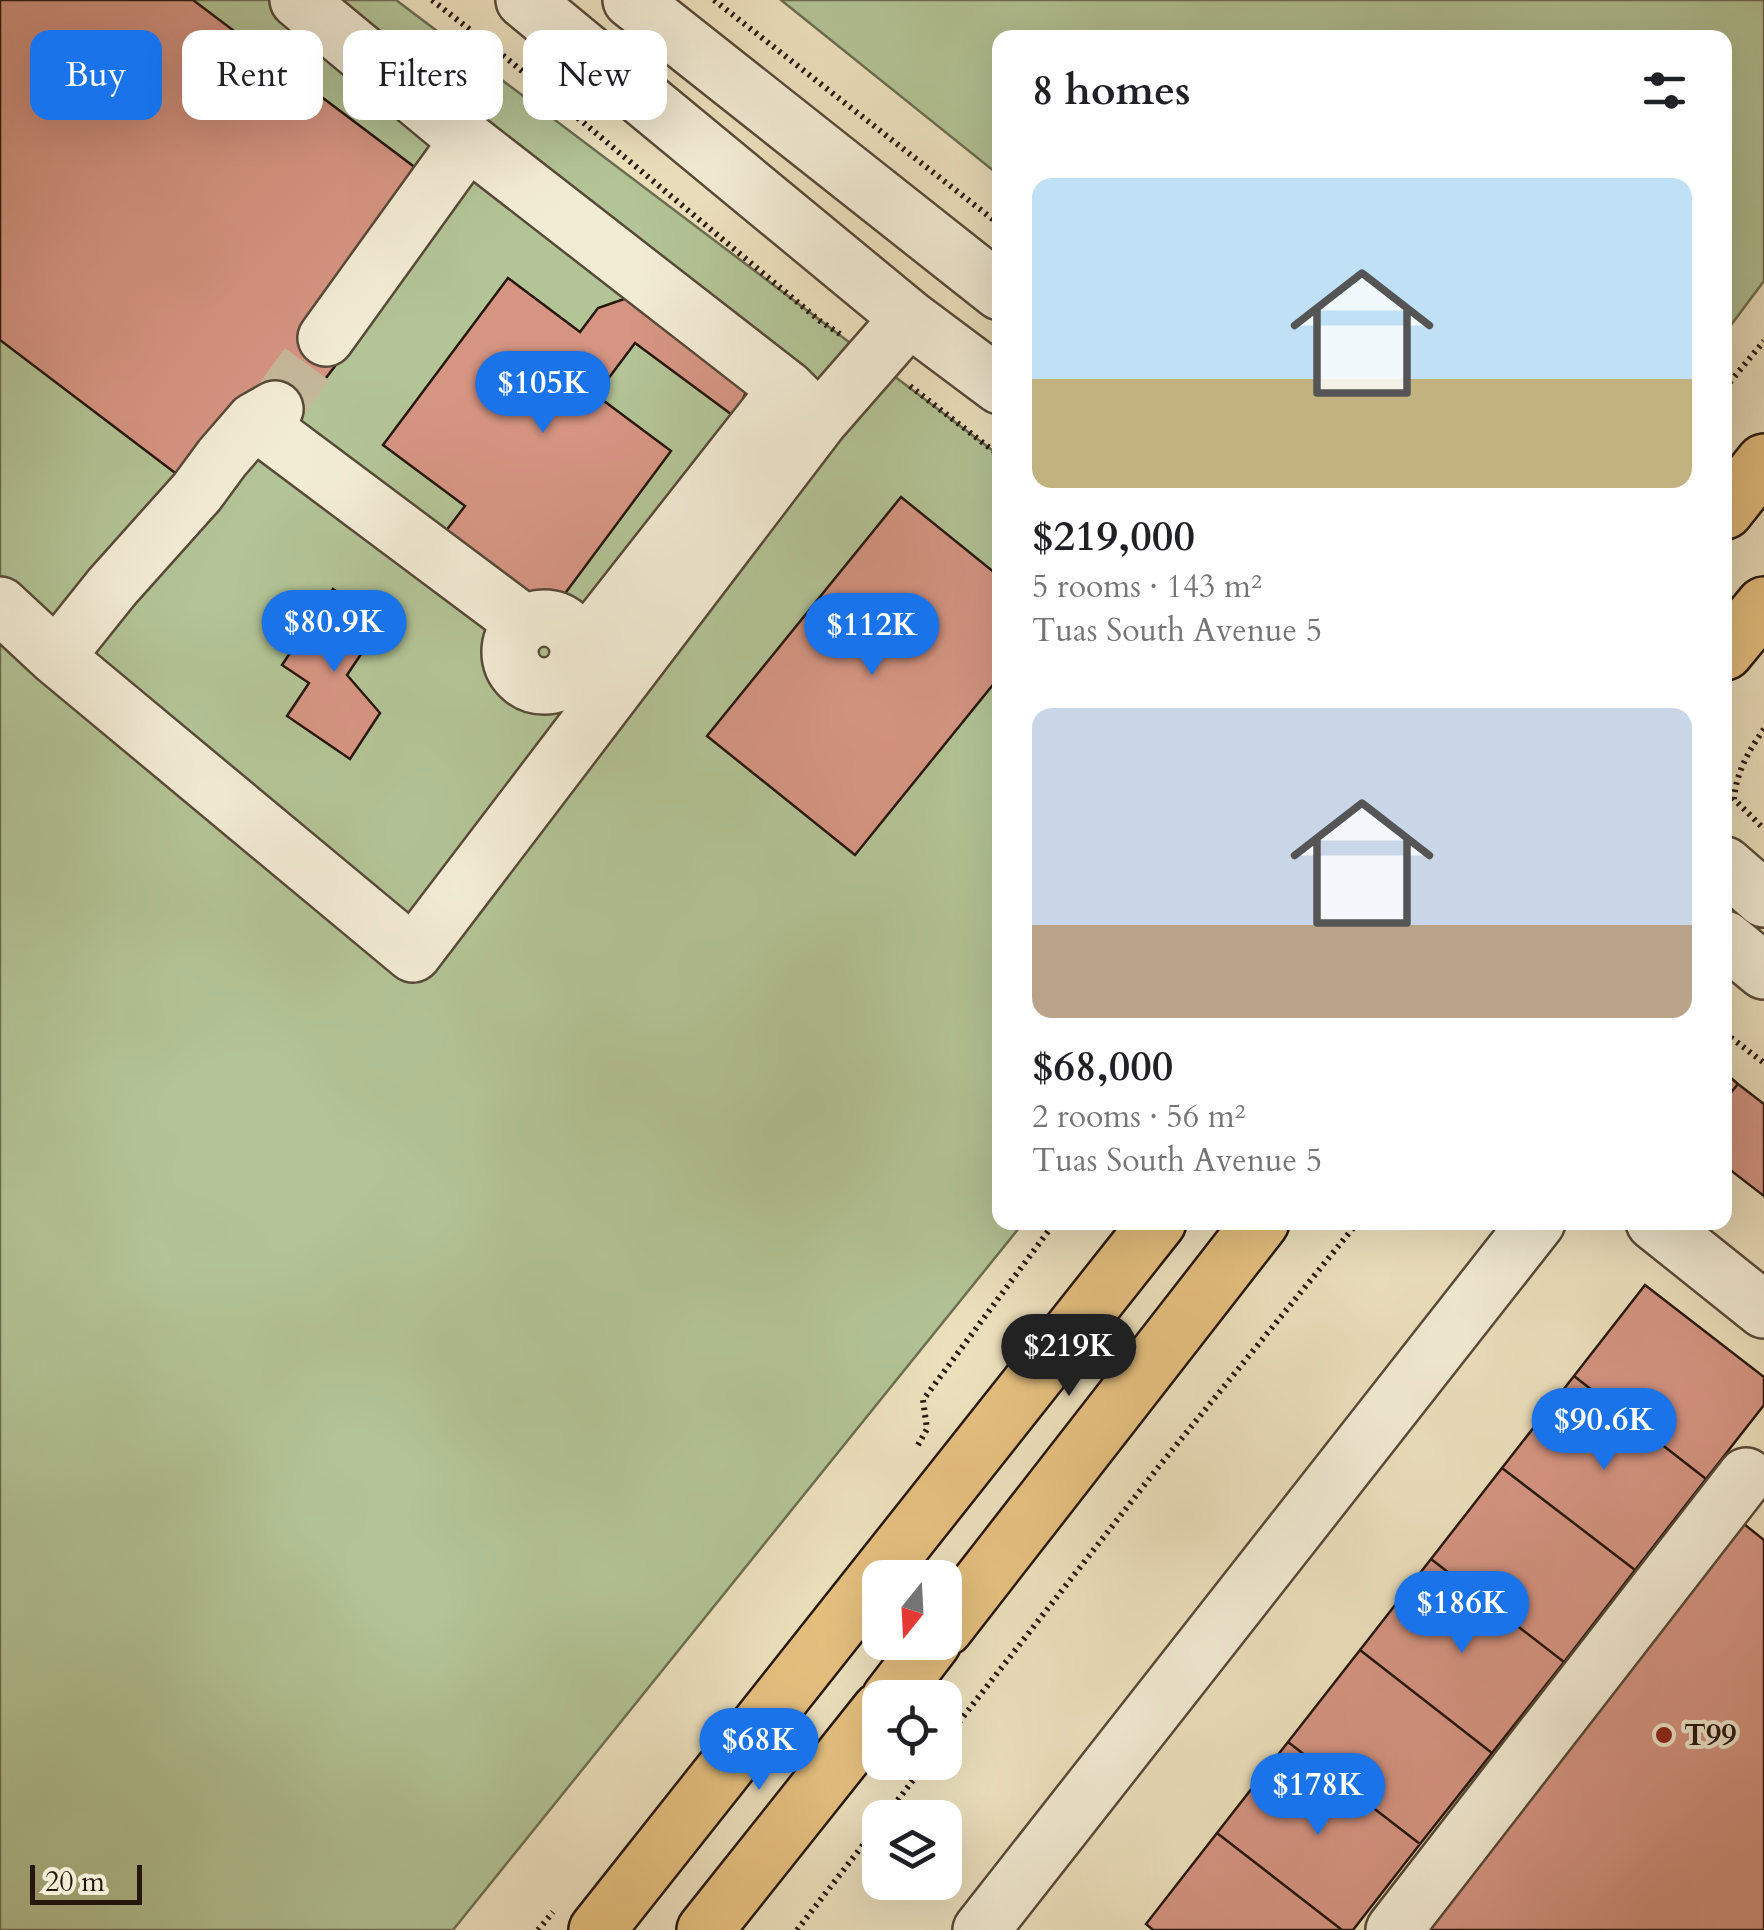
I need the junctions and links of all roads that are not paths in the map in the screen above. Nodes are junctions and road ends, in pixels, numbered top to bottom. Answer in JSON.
{"nodes":[{"id":1,"x":298,"y":0,"type":"edge"},
{"id":2,"x":524,"y":0,"type":"edge"},
{"id":3,"x":631,"y":0,"type":"edge"},
{"id":4,"x":468,"y":141,"type":"junction"},
{"id":5,"x":992,"y":286,"type":"edge"},
{"id":6,"x":909,"y":318,"type":"junction"},
{"id":7,"x":326,"y":338,"type":"tunnel mouth"},
{"id":8,"x":992,"y":380,"type":"edge"},
{"id":9,"x":803,"y":405,"type":"junction"},
{"id":10,"x":1764,"y":462,"type":"edge"},
{"id":11,"x":1732,"y":502,"type":"edge"},
{"id":12,"x":0,"y":604,"type":"edge"},
{"id":13,"x":1764,"y":605,"type":"edge"},
{"id":14,"x":1732,"y":644,"type":"edge"},
{"id":15,"x":56,"y":657,"type":"junction"},
{"id":16,"x":564,"y":671,"type":"junction"},
{"id":17,"x":585,"y":728,"type":"junction"},
{"id":18,"x":1732,"y":871,"type":"edge"},
{"id":19,"x":1764,"y":899,"type":"edge"},
{"id":20,"x":1732,"y":945,"type":"edge"},
{"id":21,"x":1764,"y":972,"type":"edge"},
{"id":22,"x":1151,"y":1230,"type":"edge"},
{"id":23,"x":1255,"y":1230,"type":"edge"},
{"id":24,"x":1531,"y":1230,"type":"edge"},
{"id":25,"x":1664,"y":1230,"type":"edge"},
{"id":26,"x":1764,"y":1310,"type":"edge"},
{"id":27,"x":1746,"y":1476,"type":"dead end"},
{"id":28,"x":962,"y":1606,"type":"edge"},
{"id":29,"x":919,"y":1660,"type":"edge"},
{"id":30,"x":904,"y":1680,"type":"edge"},
{"id":31,"x":862,"y":1733,"type":"edge"},
{"id":32,"x":579,"y":1915,"type":"edge"},
{"id":33,"x":705,"y":1930,"type":"edge"},
{"id":34,"x":981,"y":1930,"type":"edge"},
{"id":35,"x":1394,"y":1930,"type":"edge"}],
"edges":[{"from":1,"to":4,"type":"street"},
{"from":2,"to":6,"type":"street"},
{"from":3,"to":5,"type":"street"},
{"from":4,"to":7,"type":"street"},
{"from":4,"to":9,"type":"street"},
{"from":6,"to":8,"type":"street"},
{"from":6,"to":9,"type":"street"},
{"from":9,"to":16,"type":"street"},
{"from":9,"to":17,"type":"street"},
{"from":10,"to":11,"type":"main road"},
{"from":12,"to":15,"type":"street"},
{"from":13,"to":14,"type":"main road"},
{"from":15,"to":16,"type":"street"},
{"from":15,"to":17,"type":"street"},
{"from":16,"to":17,"type":"street"},
{"from":18,"to":19,"type":"street"},
{"from":20,"to":21,"type":"street"},
{"from":22,"to":32,"type":"main road"},
{"from":23,"to":28,"type":"main road"},
{"from":24,"to":34,"type":"street"},
{"from":25,"to":26,"type":"street"},
{"from":27,"to":35,"type":"street"},
{"from":29,"to":30,"type":"main road"},
{"from":31,"to":33,"type":"main road"}]}
